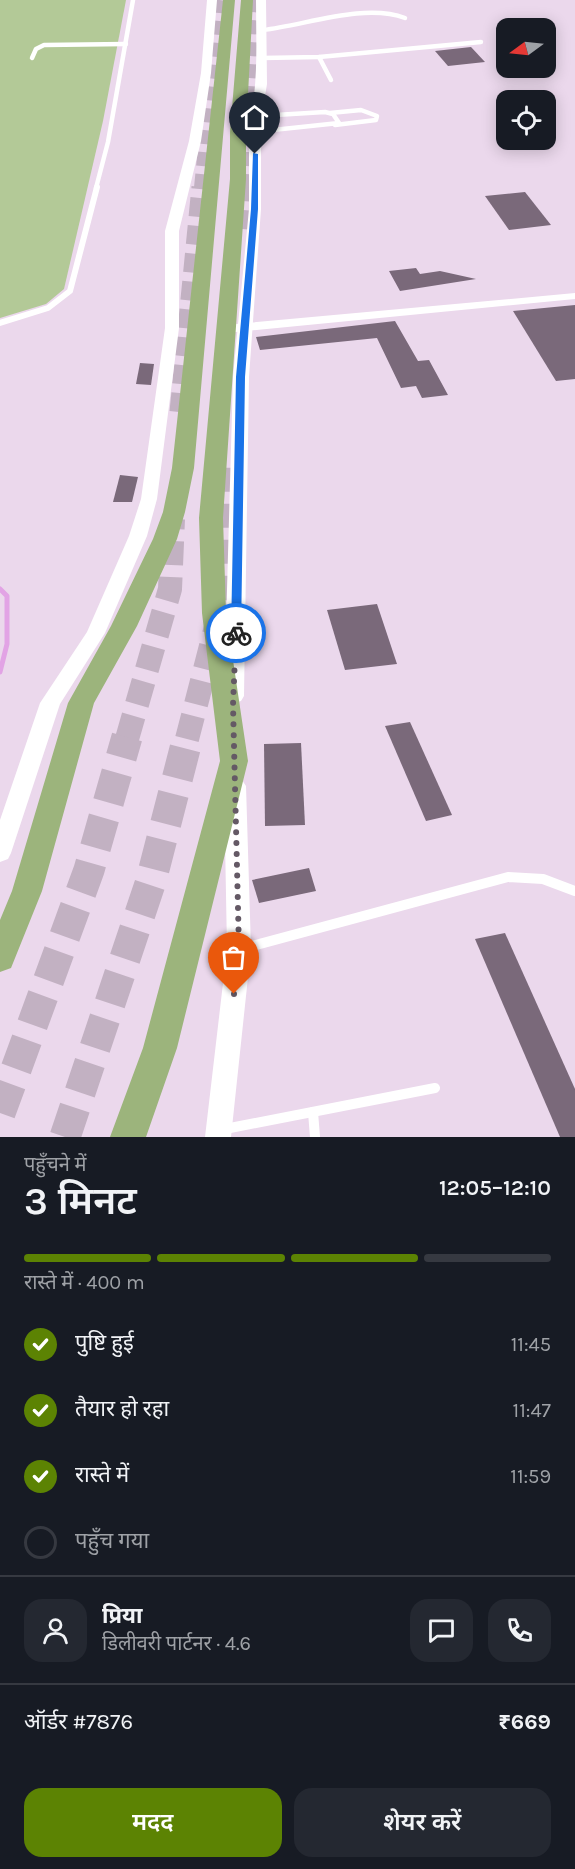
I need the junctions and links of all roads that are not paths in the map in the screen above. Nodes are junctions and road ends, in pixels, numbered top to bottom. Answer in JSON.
{"nodes":[{"id":1,"x":133,"y":0,"type":"edge"},
{"id":2,"x":212,"y":0,"type":"edge"},
{"id":3,"x":229,"y":0,"type":"edge"},
{"id":4,"x":247,"y":0,"type":"edge"},
{"id":5,"x":261,"y":0,"type":"edge"},
{"id":6,"x":405,"y":18,"type":"dead end"},
{"id":7,"x":263,"y":30,"type":"junction"},
{"id":8,"x":481,"y":42,"type":"dead end"},
{"id":9,"x":126,"y":44,"type":"junction"},
{"id":10,"x":319,"y":57,"type":"junction"},
{"id":11,"x":32,"y":58,"type":"dead end"},
{"id":12,"x":262,"y":58,"type":"junction"},
{"id":13,"x":331,"y":80,"type":"dead end"},
{"id":14,"x":357,"y":111,"type":"junction"},
{"id":15,"x":330,"y":113,"type":"junction"},
{"id":16,"x":365,"y":123,"type":"junction"},
{"id":17,"x":334,"y":126,"type":"junction"},
{"id":18,"x":251,"y":128,"type":"junction"},
{"id":19,"x":575,"y":296,"type":"edge"},
{"id":20,"x":0,"y":323,"type":"edge"},
{"id":21,"x":234,"y":329,"type":"junction"},
{"id":22,"x":234,"y":762,"type":"junction"},
{"id":23,"x":0,"y":853,"type":"edge"},
{"id":24,"x":575,"y":891,"type":"edge"},
{"id":25,"x":239,"y":949,"type":"junction"},
{"id":26,"x":0,"y":959,"type":"edge"},
{"id":27,"x":435,"y":1088,"type":"dead end"},
{"id":28,"x":313,"y":1112,"type":"junction"},
{"id":29,"x":219,"y":1133,"type":"edge"},
{"id":30,"x":128,"y":1137,"type":"edge"},
{"id":31,"x":315,"y":1137,"type":"edge"}],
"edges":[{"from":1,"to":9,"type":"lane"},
{"from":2,"to":23,"type":"street"},
{"from":3,"to":26,"type":"highway"},
{"from":4,"to":18,"type":"highway"},
{"from":5,"to":7,"type":"street"},
{"from":6,"to":7,"type":"lane"},
{"from":7,"to":12,"type":"street"},
{"from":8,"to":10,"type":"lane"},
{"from":9,"to":11,"type":"lane"},
{"from":9,"to":20,"type":"lane"},
{"from":10,"to":12,"type":"lane"},
{"from":10,"to":13,"type":"lane"},
{"from":12,"to":18,"type":"street"},
{"from":14,"to":15,"type":"lane"},
{"from":14,"to":16,"type":"lane"},
{"from":14,"to":16,"type":"lane"},
{"from":15,"to":17,"type":"lane"},
{"from":15,"to":18,"type":"lane"},
{"from":16,"to":17,"type":"lane"},
{"from":17,"to":18,"type":"lane"},
{"from":18,"to":21,"type":"highway"},
{"from":19,"to":21,"type":"street"},
{"from":21,"to":22,"type":"street"},
{"from":21,"to":22,"type":"highway"},
{"from":22,"to":25,"type":"street"},
{"from":22,"to":30,"type":"highway"},
{"from":24,"to":25,"type":"lane"},
{"from":25,"to":29,"type":"street"},
{"from":27,"to":28,"type":"lane"},
{"from":28,"to":29,"type":"lane"},
{"from":28,"to":31,"type":"lane"}]}
